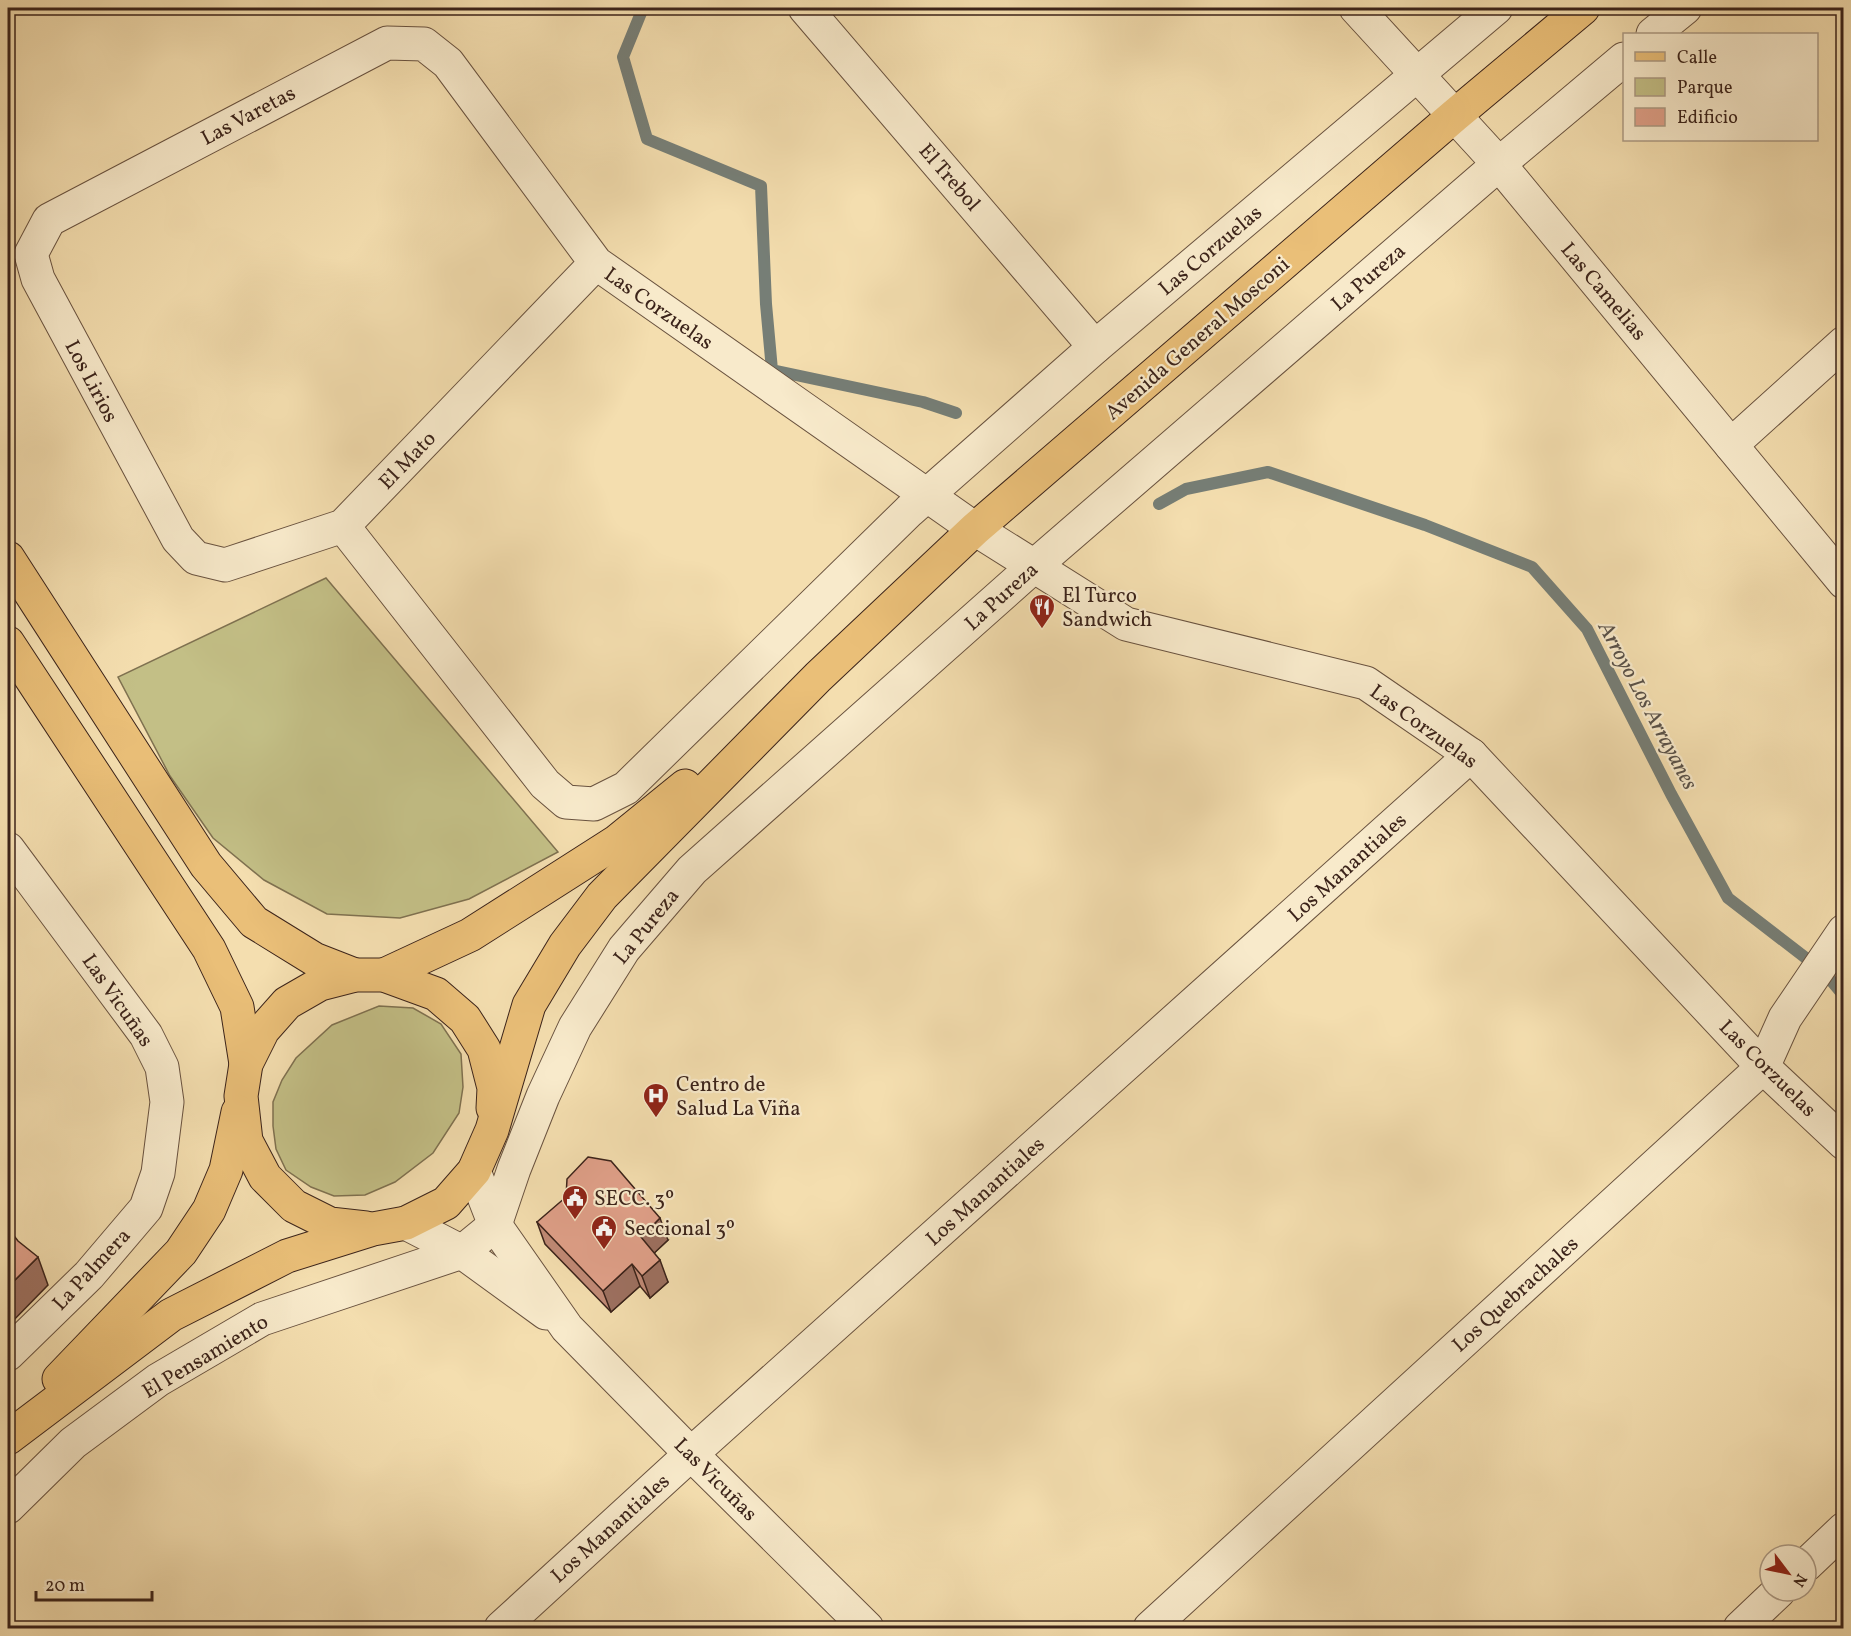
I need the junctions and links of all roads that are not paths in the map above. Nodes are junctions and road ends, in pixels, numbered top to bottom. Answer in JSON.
{"nodes":[{"id":1,"x":805,"y":8,"type":"edge"},
{"id":2,"x":1356,"y":8,"type":"edge"},
{"id":3,"x":1496,"y":8,"type":"edge"},
{"id":4,"x":1583,"y":8,"type":"edge"},
{"id":5,"x":1685,"y":8,"type":"edge"},
{"id":6,"x":1654,"y":33,"type":"edge"},
{"id":7,"x":1623,"y":60,"type":"edge"},
{"id":8,"x":448,"y":63,"type":"joint"},
{"id":9,"x":1417,"y":75,"type":"junction"},
{"id":10,"x":1454,"y":116,"type":"junction"},
{"id":11,"x":1499,"y":164,"type":"junction"},
{"id":12,"x":49,"y":220,"type":"joint"},
{"id":13,"x":596,"y":263,"type":"junction"},
{"id":14,"x":1844,"y":343,"type":"edge"},
{"id":15,"x":1095,"y":347,"type":"junction"},
{"id":16,"x":1731,"y":445,"type":"junction"},
{"id":17,"x":927,"y":496,"type":"junction"},
{"id":18,"x":343,"y":526,"type":"junction"},
{"id":19,"x":975,"y":529,"type":"junction"},
{"id":20,"x":178,"y":539,"type":"joint"},
{"id":21,"x":8,"y":558,"type":"edge"},
{"id":22,"x":1034,"y":567,"type":"junction"},
{"id":23,"x":1844,"y":582,"type":"edge"},
{"id":24,"x":8,"y":643,"type":"edge"},
{"id":25,"x":818,"y":676,"type":"junction"},
{"id":26,"x":1471,"y":756,"type":"junction"},
{"id":27,"x":8,"y":849,"type":"edge"},
{"id":28,"x":1844,"y":931,"type":"edge"},
{"id":29,"x":369,"y":975,"type":"junction"},
{"id":30,"x":246,"y":1064,"type":"junction"},
{"id":31,"x":1763,"y":1067,"type":"junction"},
{"id":32,"x":241,"y":1096,"type":"junction"},
{"id":33,"x":492,"y":1130,"type":"junction"},
{"id":34,"x":1844,"y":1143,"type":"edge"},
{"id":35,"x":474,"y":1172,"type":"junction"},
{"id":36,"x":158,"y":1173,"type":"joint"},
{"id":37,"x":406,"y":1223,"type":"junction"},
{"id":38,"x":495,"y":1225,"type":"junction"},
{"id":39,"x":373,"y":1229,"type":"junction"},
{"id":40,"x":462,"y":1252,"type":"junction"},
{"id":41,"x":567,"y":1328,"type":"junction"},
{"id":42,"x":8,"y":1354,"type":"edge"},
{"id":43,"x":8,"y":1433,"type":"edge"},
{"id":44,"x":8,"y":1438,"type":"edge"},
{"id":45,"x":691,"y":1454,"type":"junction"},
{"id":46,"x":8,"y":1507,"type":"edge"},
{"id":47,"x":1844,"y":1529,"type":"edge"},
{"id":48,"x":1818,"y":1554,"type":"edge"},
{"id":49,"x":1767,"y":1603,"type":"edge"},
{"id":50,"x":501,"y":1629,"type":"edge"},
{"id":51,"x":867,"y":1629,"type":"edge"},
{"id":52,"x":1150,"y":1629,"type":"edge"},
{"id":53,"x":1740,"y":1629,"type":"edge"}],
"edges":[{"from":1,"to":15,"type":"street","name":"El Trebol"},
{"from":2,"to":9,"type":"street","name":"Las Camelias"},
{"from":3,"to":9,"type":"street","name":"Las Corzuelas"},
{"from":4,"to":10,"type":"main road","name":"Avenida General Mosconi"},
{"from":5,"to":6,"type":"street"},
{"from":7,"to":11,"type":"street","name":"La Pureza"},
{"from":8,"to":12,"type":"street","name":"Las Varetas"},
{"from":8,"to":13,"type":"street","name":"Las Corzuelas"},
{"from":9,"to":10,"type":"street","name":"Las Camelias"},
{"from":9,"to":15,"type":"street","name":"Las Corzuelas"},
{"from":10,"to":11,"type":"street","name":"Las Camelias"},
{"from":10,"to":19,"type":"main road","name":"Avenida General Mosconi"},
{"from":11,"to":16,"type":"street","name":"Las Camelias"},
{"from":11,"to":22,"type":"street","name":"La Pureza"},
{"from":12,"to":20,"type":"street","name":"Los Lirios"},
{"from":13,"to":17,"type":"street","name":"Las Corzuelas"},
{"from":13,"to":18,"type":"street","name":"El Mato"},
{"from":14,"to":16,"type":"street"},
{"from":15,"to":17,"type":"street","name":"Las Corzuelas"},
{"from":16,"to":23,"type":"street","name":"Las Camelias"},
{"from":17,"to":18,"type":"street","name":"Las Corzuelas"},
{"from":17,"to":19,"type":"street","name":"Las Corzuelas"},
{"from":18,"to":20,"type":"street","name":"El Mato"},
{"from":19,"to":22,"type":"street","name":"Las Corzuelas"},
{"from":19,"to":25,"type":"main road","name":"Avenida General Mosconi"},
{"from":21,"to":29,"type":"main road"},
{"from":22,"to":26,"type":"street","name":"Las Corzuelas"},
{"from":22,"to":38,"type":"street","name":"La Pureza"},
{"from":24,"to":30,"type":"main road"},
{"from":25,"to":29,"type":"main road"},
{"from":25,"to":33,"type":"main road"},
{"from":26,"to":31,"type":"street","name":"Las Corzuelas"},
{"from":26,"to":45,"type":"street","name":"Los Manantiales"},
{"from":27,"to":36,"type":"street","name":"Las Vicuñas"},
{"from":28,"to":31,"type":"street","name":"Los Quebrachales"},
{"from":29,"to":30,"type":"main road"},
{"from":29,"to":33,"type":"main road"},
{"from":30,"to":32,"type":"main road"},
{"from":31,"to":34,"type":"street","name":"Las Corzuelas"},
{"from":31,"to":52,"type":"street","name":"Los Quebrachales"},
{"from":32,"to":39,"type":"main road"},
{"from":32,"to":43,"type":"main road"},
{"from":33,"to":35,"type":"main road"},
{"from":35,"to":37,"type":"main road"},
{"from":35,"to":38,"type":"street","name":"Las Vicuñas"},
{"from":36,"to":42,"type":"street","name":"La Palmera"},
{"from":37,"to":39,"type":"main road"},
{"from":37,"to":40,"type":"street","name":"Las Vicuñas"},
{"from":38,"to":40,"type":"street","name":"El Pensamiento"},
{"from":38,"to":41,"type":"street","name":"Las Vicuñas"},
{"from":39,"to":44,"type":"main road"},
{"from":40,"to":41,"type":"street","name":"Las Vicuñas"},
{"from":40,"to":46,"type":"street","name":"El Pensamiento"},
{"from":41,"to":45,"type":"street","name":"Las Vicuñas"},
{"from":45,"to":50,"type":"street","name":"Los Manantiales"},
{"from":45,"to":51,"type":"street","name":"Las Vicuñas"},
{"from":47,"to":48,"type":"street"},
{"from":49,"to":53,"type":"street"}]}
